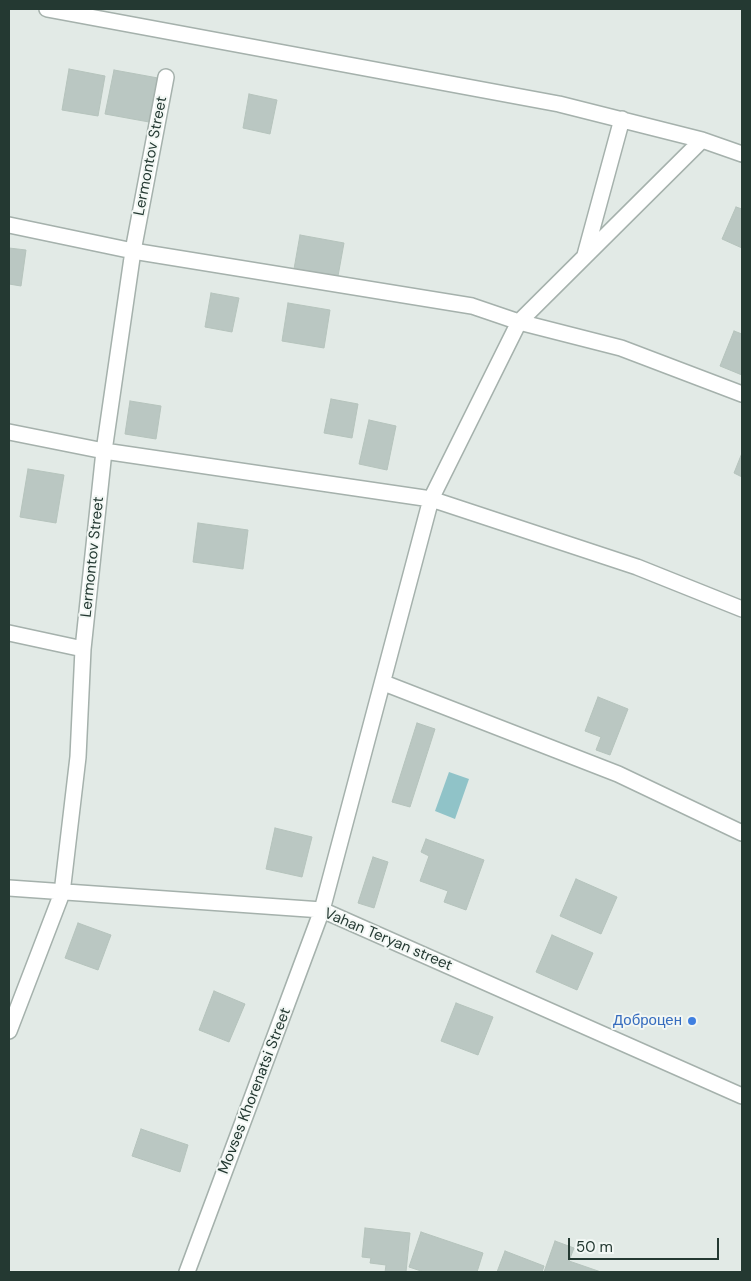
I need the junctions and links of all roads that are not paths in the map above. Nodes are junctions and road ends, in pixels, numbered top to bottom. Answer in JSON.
{"nodes":[{"id":1,"x":46,"y":9,"type":"edge"},
{"id":2,"x":166,"y":77,"type":"dead end"},
{"id":3,"x":622,"y":120,"type":"junction"},
{"id":4,"x":702,"y":140,"type":"junction"},
{"id":5,"x":742,"y":154,"type":"edge"},
{"id":6,"x":9,"y":225,"type":"edge"},
{"id":7,"x":133,"y":251,"type":"junction"},
{"id":8,"x":584,"y":258,"type":"junction"},
{"id":9,"x":520,"y":322,"type":"junction"},
{"id":10,"x":742,"y":394,"type":"edge"},
{"id":11,"x":9,"y":432,"type":"edge"},
{"id":12,"x":104,"y":451,"type":"junction"},
{"id":13,"x":432,"y":499,"type":"junction"},
{"id":14,"x":742,"y":609,"type":"edge"},
{"id":15,"x":9,"y":633,"type":"edge"},
{"id":16,"x":83,"y":649,"type":"junction"},
{"id":17,"x":384,"y":683,"type":"junction"},
{"id":18,"x":742,"y":833,"type":"edge"},
{"id":19,"x":9,"y":888,"type":"edge"},
{"id":20,"x":62,"y":892,"type":"junction"},
{"id":21,"x":322,"y":910,"type":"junction"},
{"id":22,"x":9,"y":1031,"type":"edge"},
{"id":23,"x":742,"y":1096,"type":"edge"},
{"id":24,"x":187,"y":1272,"type":"edge"}],
"edges":[{"from":1,"to":3,"type":"street"},
{"from":2,"to":7,"type":"street","name":"Lermontov Street"},
{"from":3,"to":4,"type":"street"},
{"from":3,"to":8,"type":"street"},
{"from":4,"to":5,"type":"street"},
{"from":4,"to":8,"type":"street","name":"Movses Khorenatsi Street"},
{"from":6,"to":7,"type":"street"},
{"from":7,"to":9,"type":"street"},
{"from":7,"to":12,"type":"street","name":"Lermontov Street"},
{"from":8,"to":9,"type":"street","name":"Movses Khorenatsi Street"},
{"from":9,"to":10,"type":"street"},
{"from":9,"to":13,"type":"street","name":"Movses Khorenatsi Street"},
{"from":11,"to":12,"type":"street"},
{"from":12,"to":13,"type":"street"},
{"from":12,"to":16,"type":"street","name":"Lermontov Street"},
{"from":13,"to":14,"type":"street"},
{"from":13,"to":17,"type":"street","name":"Movses Khorenatsi Street"},
{"from":15,"to":16,"type":"street"},
{"from":16,"to":20,"type":"street","name":"Lermontov Street"},
{"from":17,"to":18,"type":"street"},
{"from":17,"to":21,"type":"street","name":"Movses Khorenatsi Street"},
{"from":19,"to":20,"type":"street","name":"Vahan Teryan street"},
{"from":20,"to":21,"type":"street","name":"Vahan Teryan street"},
{"from":20,"to":22,"type":"street","name":"Lermontov Street"},
{"from":21,"to":23,"type":"street","name":"Vahan Teryan street"},
{"from":21,"to":24,"type":"street","name":"Movses Khorenatsi Street"}]}
